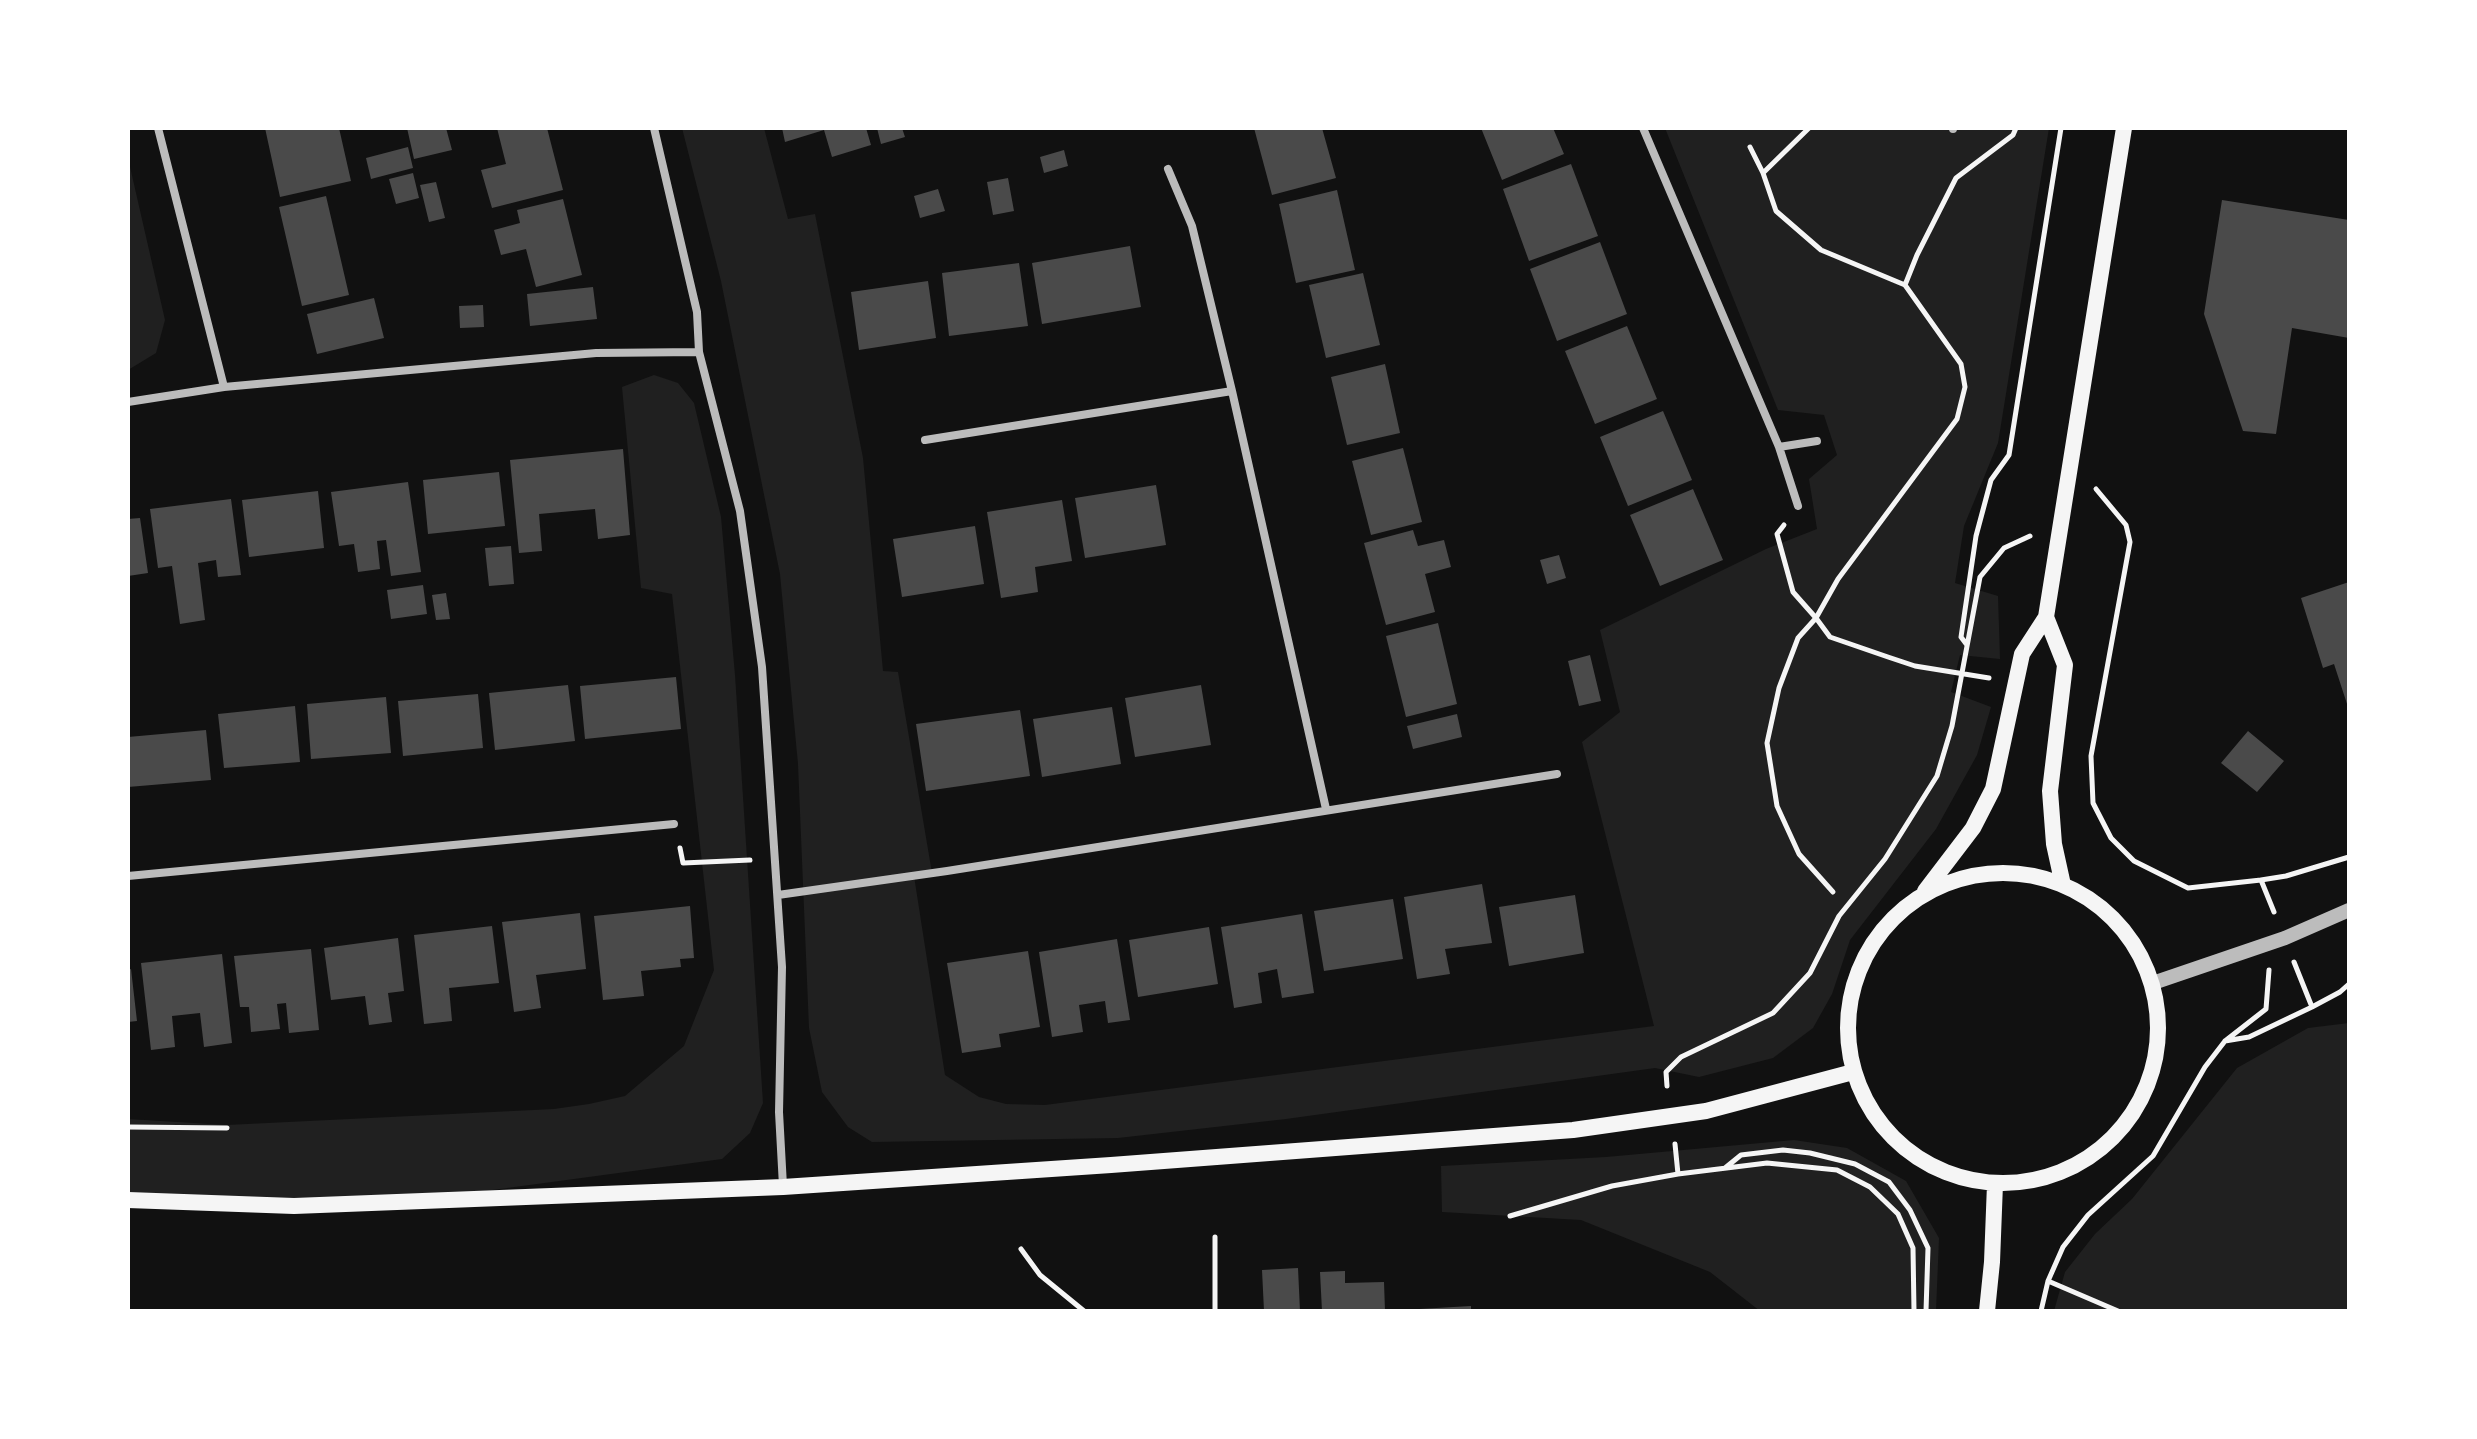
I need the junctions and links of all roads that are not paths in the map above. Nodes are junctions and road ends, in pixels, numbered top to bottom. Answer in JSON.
{"nodes":[{"id":1,"x":158,"y":128,"type":"edge"},
{"id":2,"x":654,"y":128,"type":"edge"},
{"id":3,"x":1643,"y":128,"type":"edge"},
{"id":4,"x":2124,"y":128,"type":"edge"},
{"id":5,"x":1168,"y":169,"type":"dead end"},
{"id":6,"x":699,"y":352,"type":"junction"},
{"id":7,"x":224,"y":387,"type":"junction"},
{"id":8,"x":1232,"y":391,"type":"junction"},
{"id":9,"x":128,"y":402,"type":"edge"},
{"id":10,"x":925,"y":440,"type":"dead end"},
{"id":11,"x":1817,"y":441,"type":"dead end"},
{"id":12,"x":1779,"y":447,"type":"junction"},
{"id":13,"x":1798,"y":506,"type":"road end"},
{"id":14,"x":2046,"y":617,"type":"junction"},
{"id":15,"x":1557,"y":774,"type":"dead end"},
{"id":16,"x":1326,"y":809,"type":"junction"},
{"id":17,"x":674,"y":824,"type":"road end"},
{"id":18,"x":128,"y":876,"type":"edge"},
{"id":19,"x":2063,"y":885,"type":"junction"},
{"id":20,"x":778,"y":895,"type":"junction"},
{"id":21,"x":1922,"y":896,"type":"junction"},
{"id":22,"x":2349,"y":910,"type":"edge"},
{"id":23,"x":2153,"y":983,"type":"junction"},
{"id":24,"x":1853,"y":1072,"type":"junction"},
{"id":25,"x":1995,"y":1184,"type":"junction"},
{"id":26,"x":783,"y":1187,"type":"junction"},
{"id":27,"x":128,"y":1200,"type":"edge"},
{"id":28,"x":1987,"y":1311,"type":"edge"}],
"edges":[{"from":1,"to":7,"type":"street"},
{"from":2,"to":6,"type":"street"},
{"from":3,"to":12,"type":"street"},
{"from":4,"to":14,"type":"main road"},
{"from":5,"to":8,"type":"street"},
{"from":6,"to":7,"type":"street"},
{"from":6,"to":20,"type":"street"},
{"from":7,"to":9,"type":"street"},
{"from":8,"to":10,"type":"street"},
{"from":8,"to":16,"type":"street"},
{"from":11,"to":12,"type":"street"},
{"from":12,"to":13,"type":"street"},
{"from":14,"to":19,"type":"main road"},
{"from":14,"to":21,"type":"main road"},
{"from":15,"to":16,"type":"street"},
{"from":16,"to":20,"type":"street"},
{"from":17,"to":18,"type":"street"},
{"from":19,"to":21,"type":"main road"},
{"from":19,"to":23,"type":"main road"},
{"from":20,"to":26,"type":"street"},
{"from":21,"to":24,"type":"main road"},
{"from":22,"to":23,"type":"street"},
{"from":23,"to":25,"type":"main road"},
{"from":24,"to":25,"type":"main road"},
{"from":24,"to":26,"type":"main road"},
{"from":25,"to":28,"type":"main road"},
{"from":26,"to":27,"type":"main road"}]}
